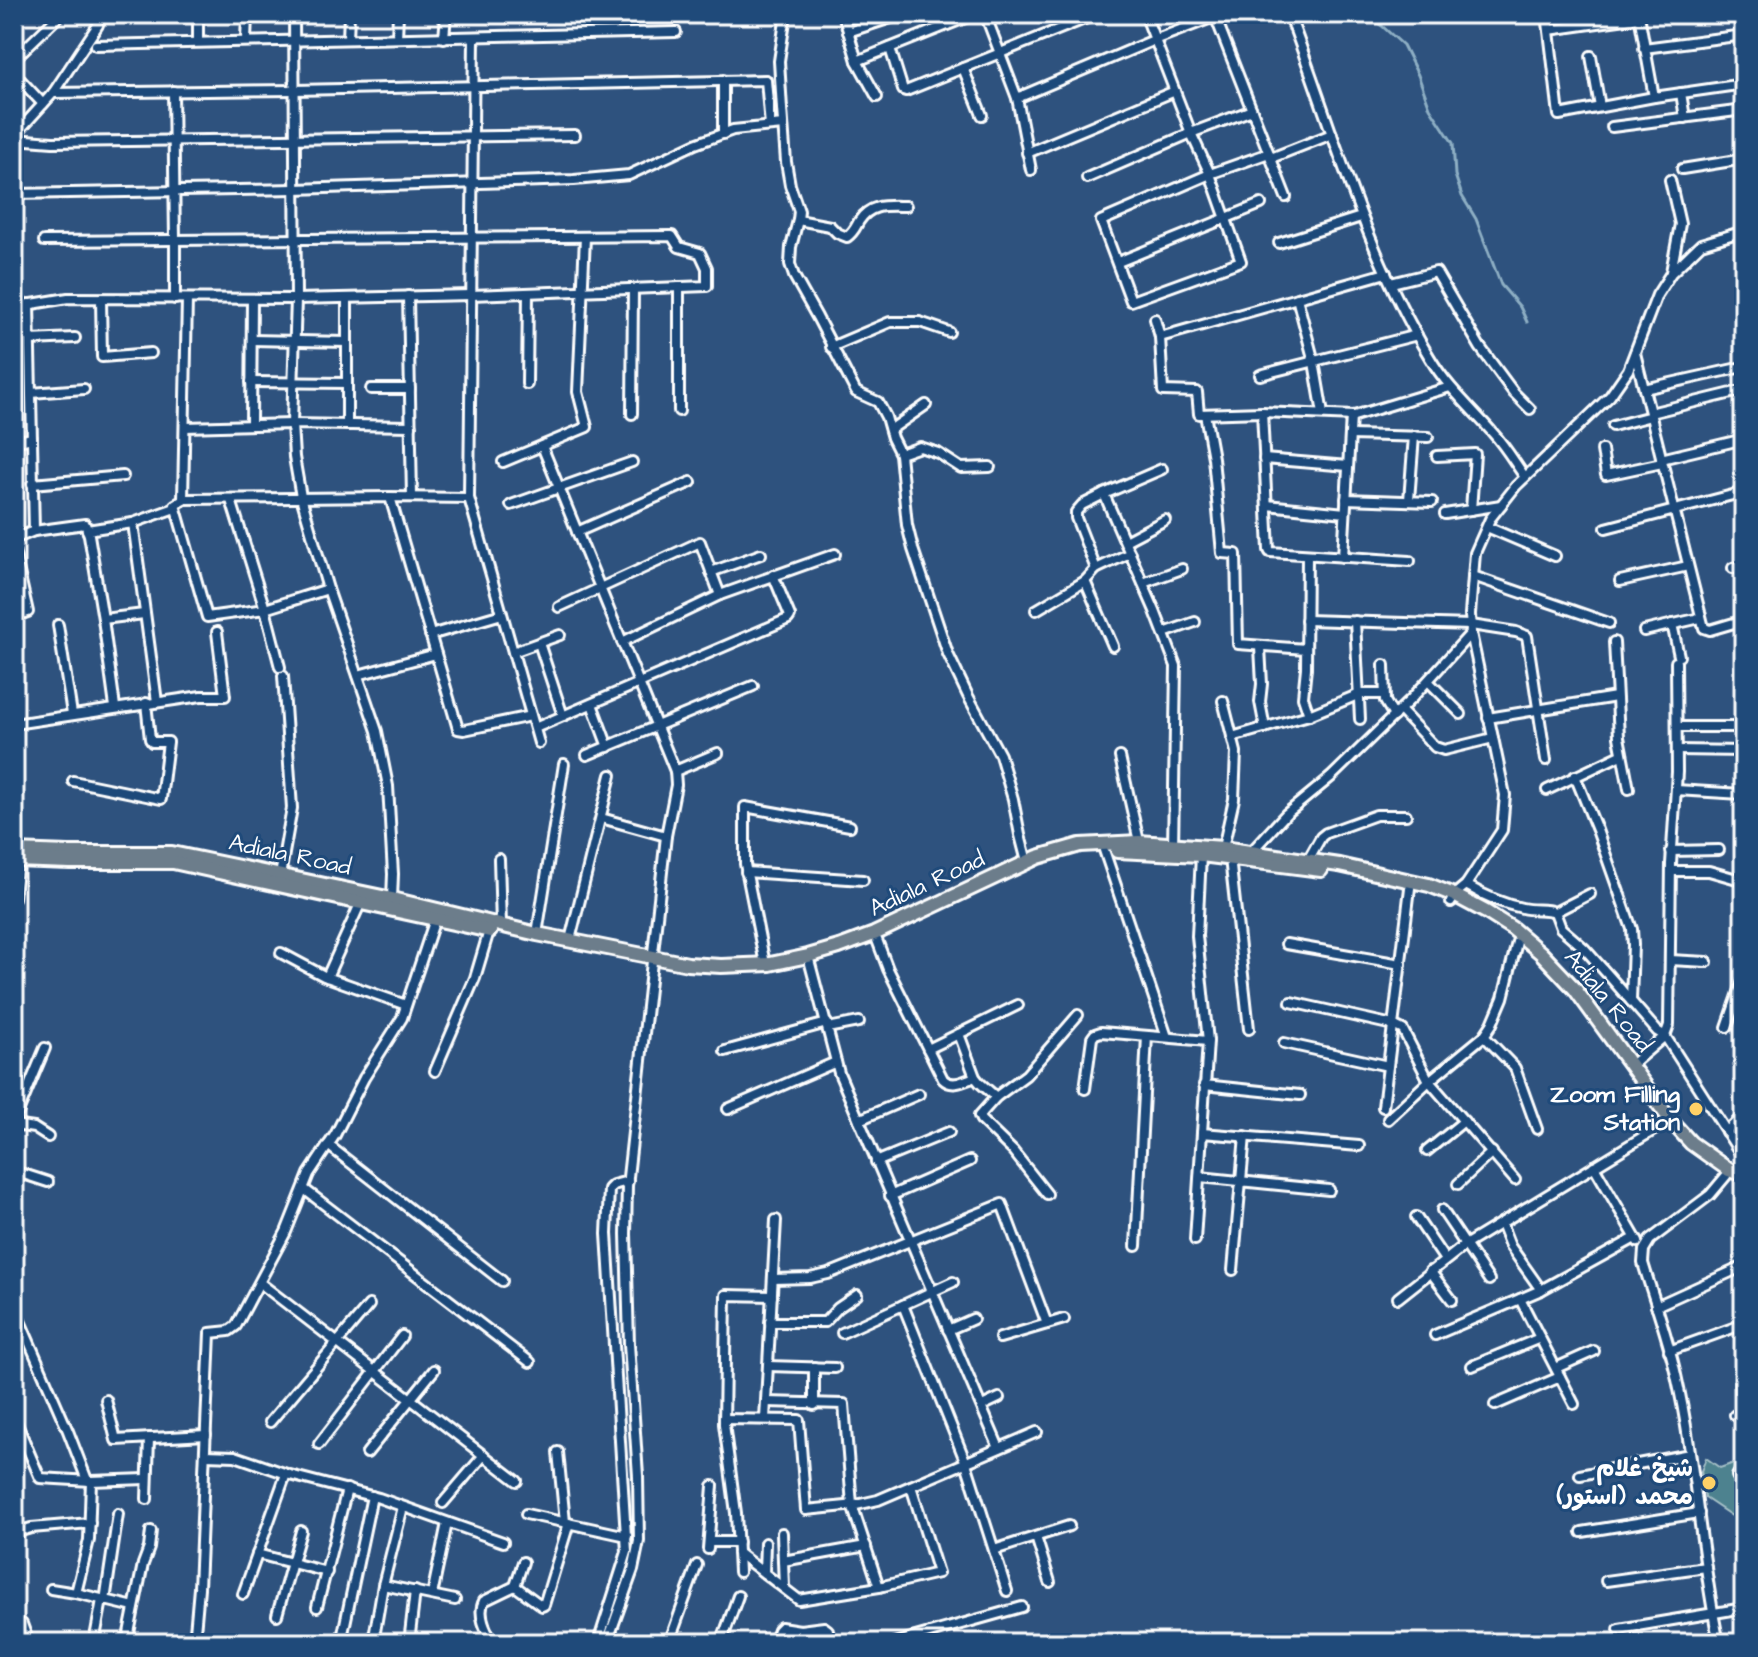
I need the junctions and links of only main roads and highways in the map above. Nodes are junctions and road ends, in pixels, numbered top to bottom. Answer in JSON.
{"nodes":[{"id":1,"x":1140,"y":847,"type":"junction"},
{"id":2,"x":1173,"y":848,"type":"junction"},
{"id":3,"x":1227,"y":853,"type":"junction"},
{"id":4,"x":15,"y":857,"type":"edge"},
{"id":5,"x":1453,"y":898,"type":"junction"},
{"id":6,"x":495,"y":928,"type":"junction"},
{"id":7,"x":809,"y":960,"type":"junction"},
{"id":8,"x":652,"y":961,"type":"junction"},
{"id":9,"x":1744,"y":1175,"type":"edge"},
{"id":10,"x":1744,"y":1183,"type":"edge"}],
"edges":[{"from":1,"to":2,"type":"main road","name":"Adiala Road"},
{"from":1,"to":7,"type":"main road","name":"Adiala Road"},
{"from":1,"to":7,"type":"main road","name":"Adiala Road"},
{"from":2,"to":3,"type":"main road","name":"Adiala Road"},
{"from":2,"to":3,"type":"main road","name":"Adiala Road"},
{"from":3,"to":5,"type":"main road","name":"Adiala Road"},
{"from":3,"to":5,"type":"main road","name":"Adiala Road"},
{"from":4,"to":6,"type":"main road","name":"Adiala Road"},
{"from":4,"to":6,"type":"main road","name":"Adiala Road"},
{"from":5,"to":9,"type":"main road","name":"Adiala Road"},
{"from":5,"to":10,"type":"main road","name":"Adiala Road"},
{"from":6,"to":8,"type":"main road","name":"Adiala Road"},
{"from":6,"to":8,"type":"main road","name":"Adiala Road"},
{"from":7,"to":8,"type":"main road","name":"Adiala Road"},
{"from":7,"to":8,"type":"main road","name":"Adiala Road"}]}
